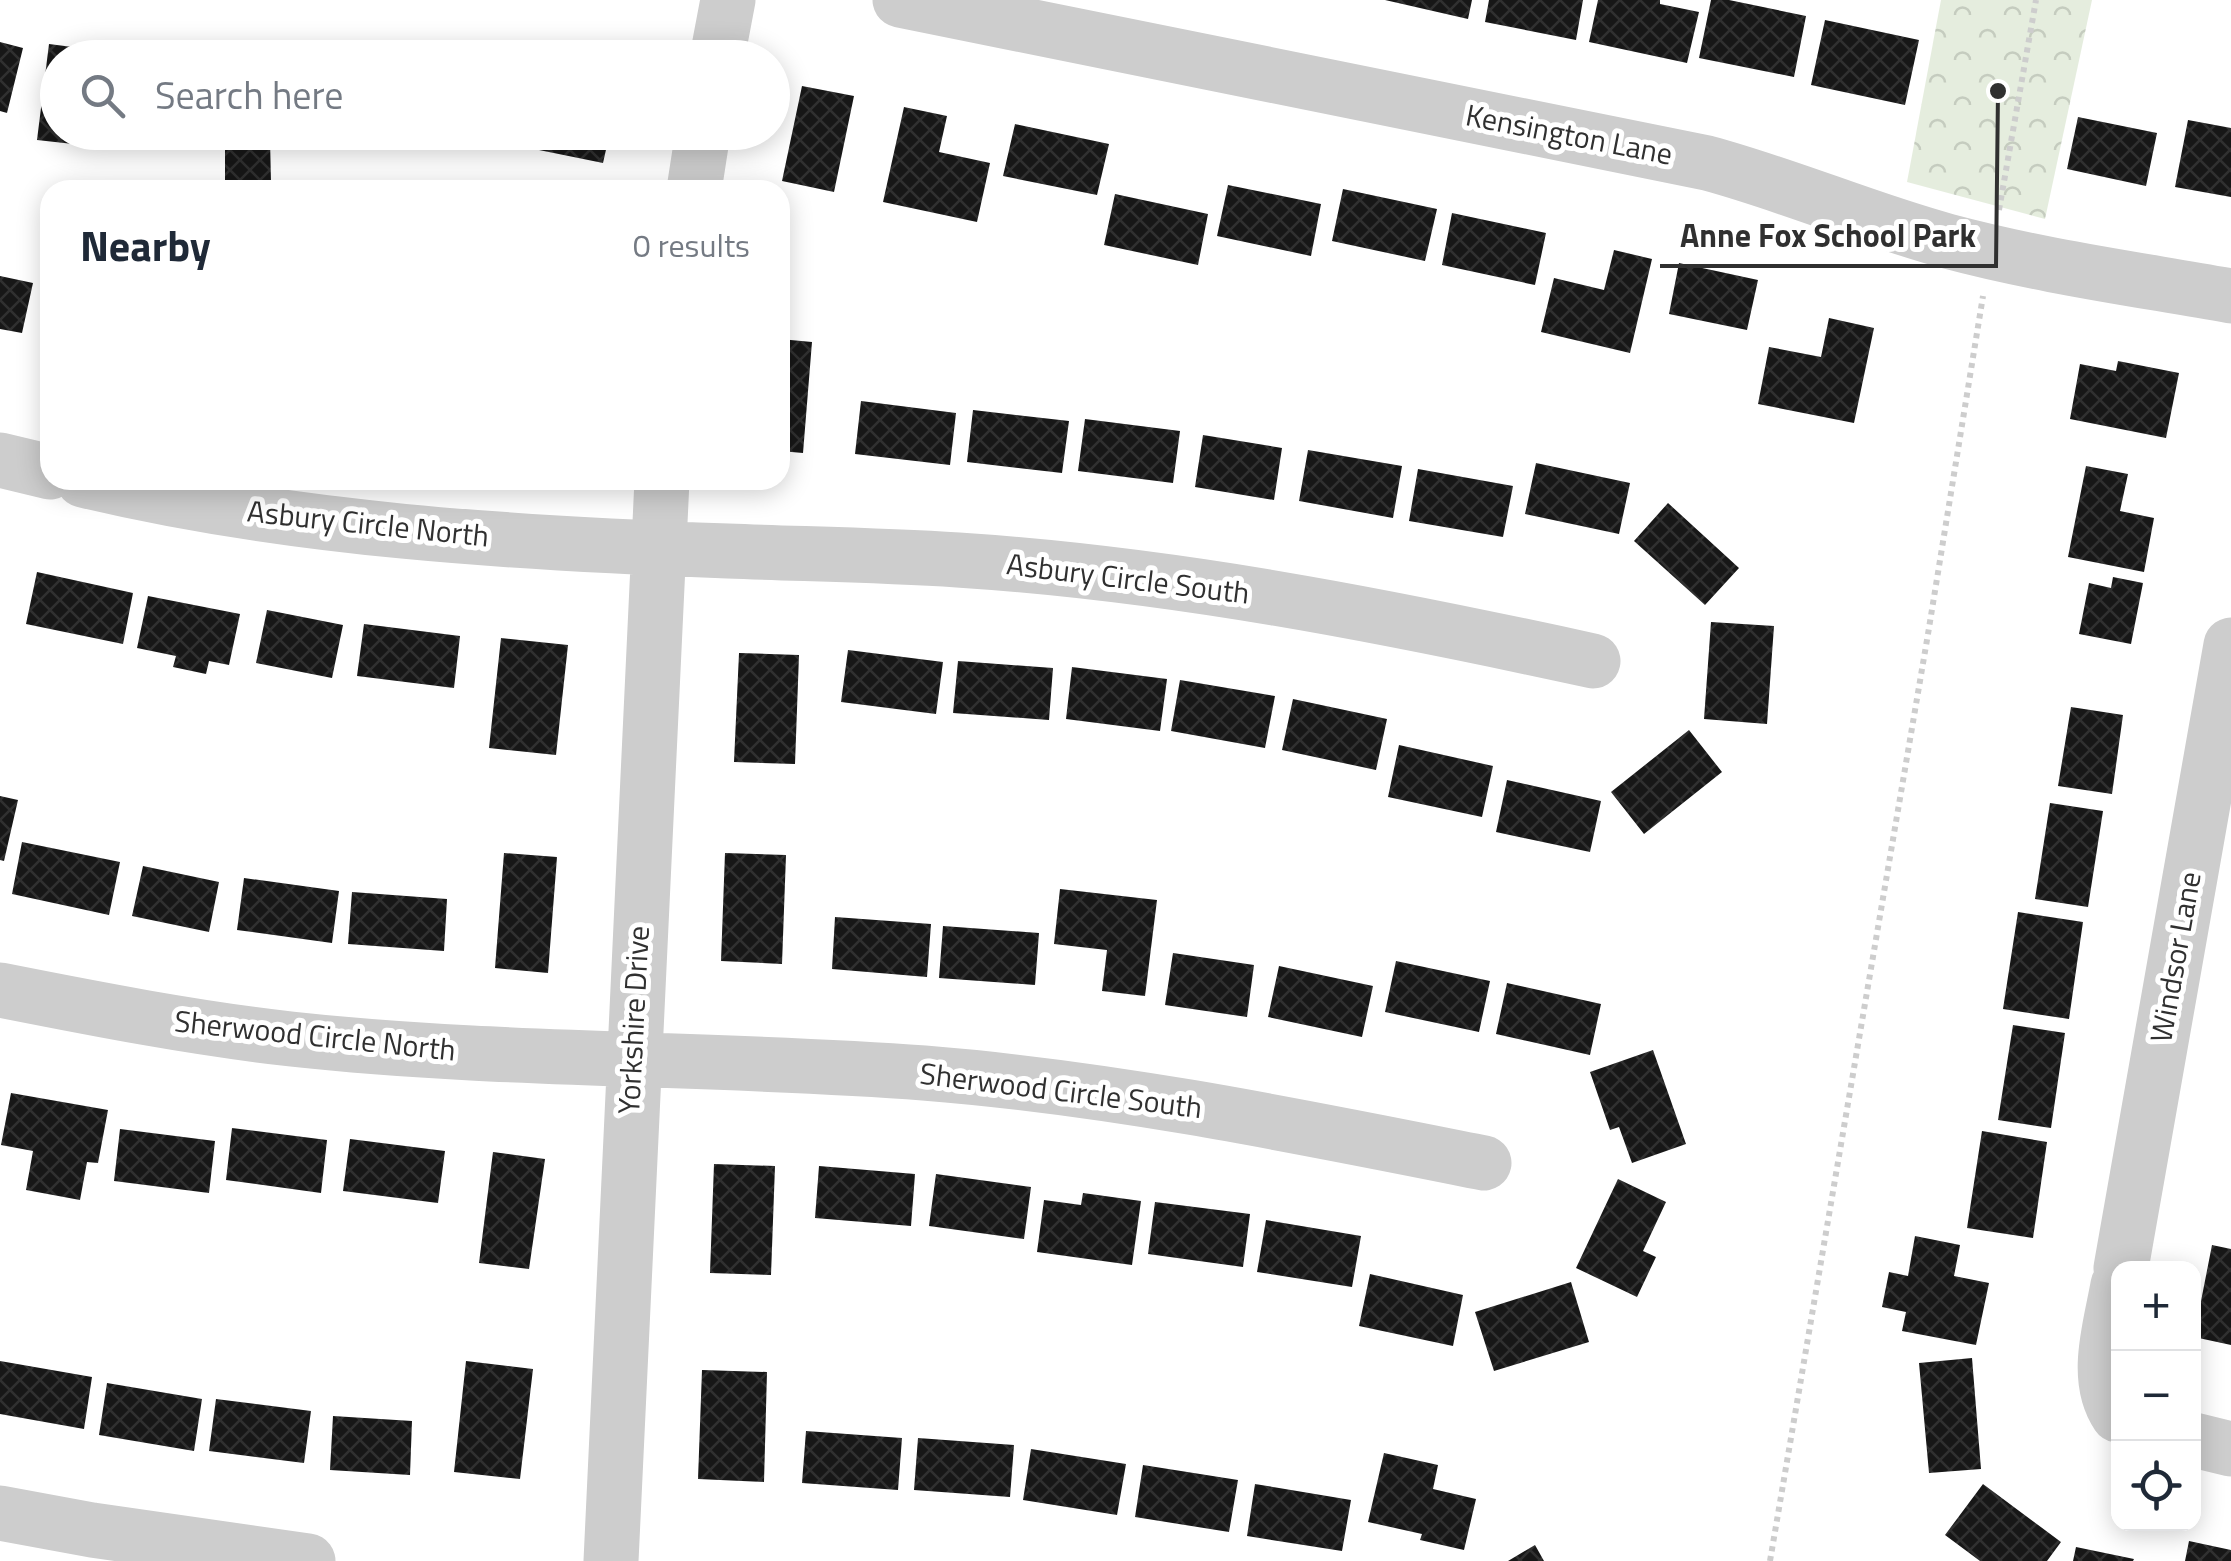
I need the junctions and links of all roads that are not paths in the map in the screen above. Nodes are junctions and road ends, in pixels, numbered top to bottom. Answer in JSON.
{"nodes":[{"id":1,"x":728,"y":0,"type":"edge"},
{"id":2,"x":900,"y":0,"type":"edge"},
{"id":3,"x":720,"y":40,"type":"edge"},
{"id":4,"x":700,"y":150,"type":"edge"},
{"id":5,"x":696,"y":180,"type":"edge"},
{"id":6,"x":2231,"y":296,"type":"edge"},
{"id":7,"x":0,"y":460,"type":"edge"},
{"id":8,"x":40,"y":470,"type":"edge"},
{"id":9,"x":127,"y":490,"type":"edge"},
{"id":10,"x":661,"y":490,"type":"edge"},
{"id":11,"x":657,"y":547,"type":"junction"},
{"id":12,"x":2231,"y":644,"type":"edge"},
{"id":13,"x":1592,"y":661,"type":"dead end"},
{"id":14,"x":0,"y":990,"type":"edge"},
{"id":15,"x":632,"y":1060,"type":"junction"},
{"id":16,"x":1484,"y":1162,"type":"dead end"},
{"id":17,"x":2123,"y":1261,"type":"edge"},
{"id":18,"x":2111,"y":1333,"type":"edge"},
{"id":19,"x":2111,"y":1402,"type":"edge"},
{"id":20,"x":2198,"y":1441,"type":"edge"},
{"id":21,"x":2231,"y":1449,"type":"edge"},
{"id":22,"x":0,"y":1512,"type":"edge"},
{"id":23,"x":308,"y":1561,"type":"edge"},
{"id":24,"x":611,"y":1561,"type":"edge"}],
"edges":[{"from":1,"to":3,"type":"street"},
{"from":2,"to":6,"type":"street","name":"Kensington Lane"},
{"from":4,"to":5,"type":"street"},
{"from":7,"to":8,"type":"street"},
{"from":9,"to":11,"type":"street","name":"Asbury Circle North"},
{"from":10,"to":11,"type":"street","name":"Yorkshire Drive"},
{"from":11,"to":13,"type":"street","name":"Asbury Circle South"},
{"from":11,"to":15,"type":"street","name":"Yorkshire Drive"},
{"from":12,"to":17,"type":"street","name":"Windsor Lane"},
{"from":14,"to":15,"type":"street","name":"Sherwood Circle North"},
{"from":15,"to":16,"type":"street","name":"Sherwood Circle South"},
{"from":15,"to":24,"type":"street","name":"Yorkshire Drive"},
{"from":18,"to":19,"type":"street"},
{"from":20,"to":21,"type":"street"},
{"from":22,"to":23,"type":"street"}]}
